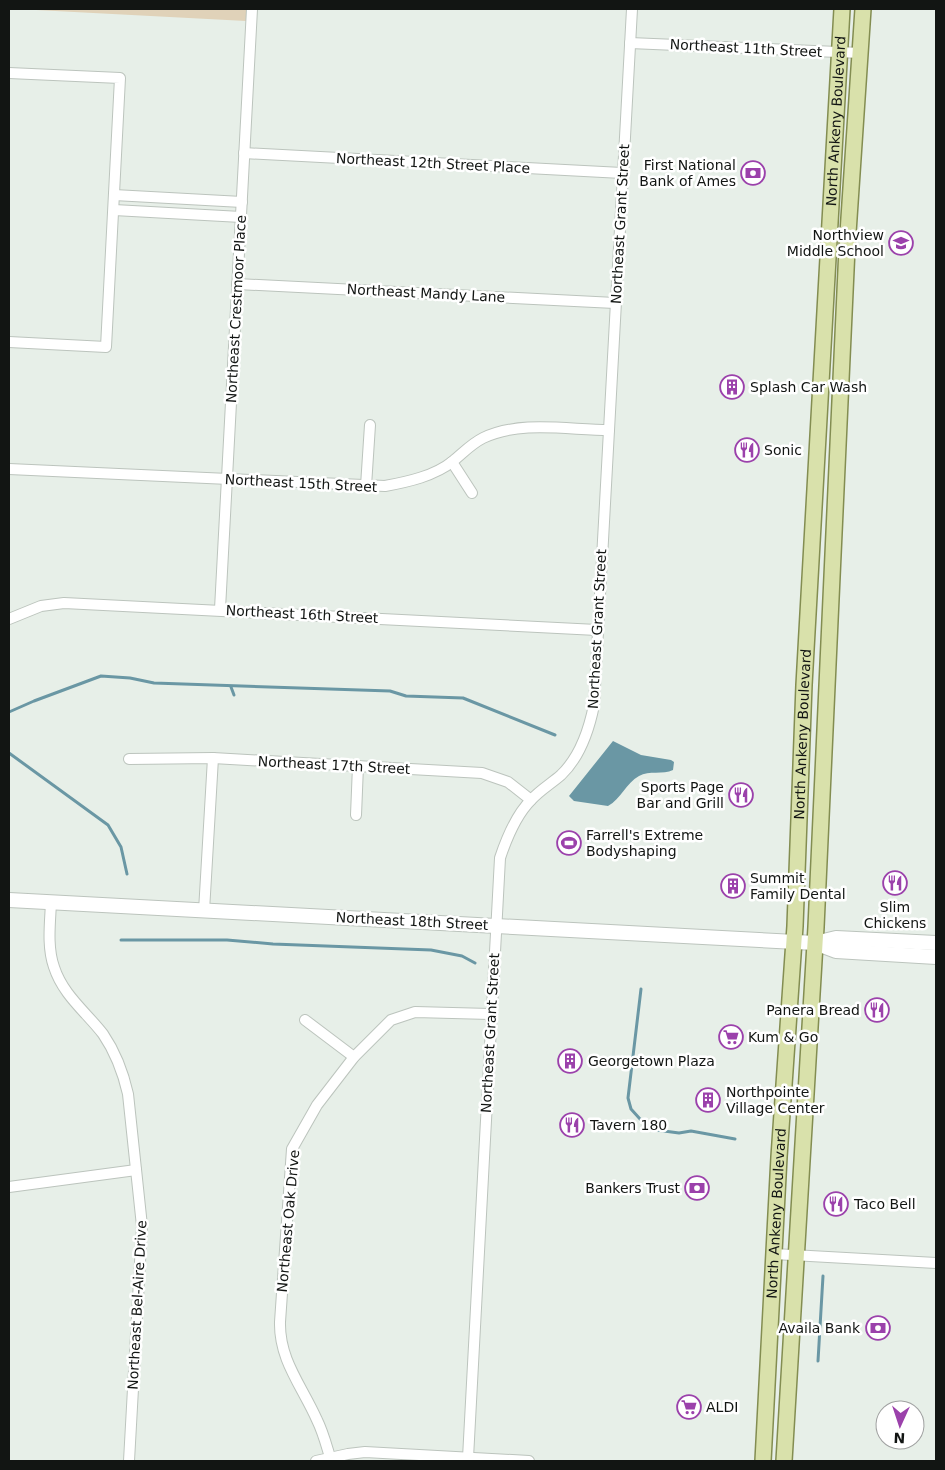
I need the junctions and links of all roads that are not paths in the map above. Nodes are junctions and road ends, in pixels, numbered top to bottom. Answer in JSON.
{"nodes":[{"id":1,"x":252,"y":9,"type":"edge"},
{"id":2,"x":632,"y":9,"type":"edge"},
{"id":3,"x":842,"y":9,"type":"edge"},
{"id":4,"x":863,"y":9,"type":"edge"},
{"id":5,"x":630,"y":43,"type":"junction"},
{"id":6,"x":840,"y":52,"type":"junction"},
{"id":7,"x":861,"y":53,"type":"junction"},
{"id":8,"x":9,"y":73,"type":"edge"},
{"id":9,"x":244,"y":153,"type":"junction"},
{"id":10,"x":622,"y":173,"type":"junction"},
{"id":11,"x":114,"y":195,"type":"junction"},
{"id":12,"x":242,"y":202,"type":"junction"},
{"id":13,"x":114,"y":210,"type":"junction"},
{"id":14,"x":241,"y":217,"type":"junction"},
{"id":15,"x":237,"y":284,"type":"junction"},
{"id":16,"x":615,"y":303,"type":"junction"},
{"id":17,"x":9,"y":342,"type":"edge"},
{"id":18,"x":370,"y":425,"type":"dead end"},
{"id":19,"x":609,"y":430,"type":"junction"},
{"id":20,"x":452,"y":462,"type":"junction"},
{"id":21,"x":9,"y":469,"type":"edge"},
{"id":22,"x":227,"y":479,"type":"junction"},
{"id":23,"x":366,"y":486,"type":"junction"},
{"id":24,"x":472,"y":492,"type":"dead end"},
{"id":25,"x":220,"y":610,"type":"junction"},
{"id":26,"x":9,"y":619,"type":"edge"},
{"id":27,"x":597,"y":630,"type":"junction"},
{"id":28,"x":213,"y":758,"type":"junction"},
{"id":29,"x":129,"y":759,"type":"dead end"},
{"id":30,"x":358,"y":766,"type":"junction"},
{"id":31,"x":531,"y":800,"type":"junction"},
{"id":32,"x":356,"y":815,"type":"dead end"},
{"id":33,"x":9,"y":900,"type":"edge"},
{"id":34,"x":51,"y":903,"type":"junction"},
{"id":35,"x":204,"y":911,"type":"junction"},
{"id":36,"x":496,"y":925,"type":"junction"},
{"id":37,"x":794,"y":941,"type":"junction"},
{"id":38,"x":815,"y":942,"type":"junction"},
{"id":39,"x":936,"y":943,"type":"edge"},
{"id":40,"x":936,"y":957,"type":"edge"},
{"id":41,"x":490,"y":1014,"type":"junction"},
{"id":42,"x":304,"y":1020,"type":"dead end"},
{"id":43,"x":354,"y":1057,"type":"junction"},
{"id":44,"x":136,"y":1170,"type":"junction"},
{"id":45,"x":9,"y":1187,"type":"edge"},
{"id":46,"x":774,"y":1254,"type":"junction"},
{"id":47,"x":796,"y":1256,"type":"junction"},
{"id":48,"x":936,"y":1263,"type":"edge"},
{"id":49,"x":330,"y":1457,"type":"junction"},
{"id":50,"x":468,"y":1458,"type":"junction"},
{"id":51,"x":129,"y":1461,"type":"edge"},
{"id":52,"x":316,"y":1461,"type":"edge"},
{"id":53,"x":530,"y":1461,"type":"edge"},
{"id":54,"x":763,"y":1461,"type":"edge"},
{"id":55,"x":784,"y":1461,"type":"edge"}],
"edges":[{"from":1,"to":9,"type":"street","name":"Northeast Crestmoor Place"},
{"from":2,"to":5,"type":"street","name":"Northeast Grant Street"},
{"from":3,"to":6,"type":"main road","name":"North Ankeny Boulevard"},
{"from":4,"to":7,"type":"main road","name":"North Ankeny Boulevard"},
{"from":5,"to":6,"type":"street","name":"Northeast 11th Street"},
{"from":5,"to":10,"type":"street","name":"Northeast Grant Street"},
{"from":6,"to":7,"type":"street","name":"Northeast 11th Street"},
{"from":6,"to":37,"type":"main road","name":"North Ankeny Boulevard"},
{"from":7,"to":38,"type":"main road","name":"North Ankeny Boulevard"},
{"from":8,"to":11,"type":"street"},
{"from":9,"to":10,"type":"street","name":"Northeast 12th Street Place"},
{"from":9,"to":12,"type":"street","name":"Northeast Crestmoor Place"},
{"from":10,"to":16,"type":"street","name":"Northeast Grant Street"},
{"from":11,"to":12,"type":"street"},
{"from":11,"to":13,"type":"street"},
{"from":12,"to":14,"type":"street","name":"Northeast Crestmoor Place"},
{"from":13,"to":14,"type":"street"},
{"from":13,"to":17,"type":"street"},
{"from":14,"to":15,"type":"street","name":"Northeast Crestmoor Place"},
{"from":15,"to":16,"type":"street","name":"Northeast Mandy Lane"},
{"from":15,"to":22,"type":"street","name":"Northeast Crestmoor Place"},
{"from":16,"to":19,"type":"street","name":"Northeast Grant Street"},
{"from":18,"to":23,"type":"street"},
{"from":19,"to":20,"type":"street","name":"Northeast 15th Street"},
{"from":19,"to":27,"type":"street","name":"Northeast Grant Street"},
{"from":20,"to":23,"type":"street","name":"Northeast 15th Street"},
{"from":20,"to":24,"type":"street"},
{"from":21,"to":22,"type":"street","name":"Northeast 15th Street"},
{"from":22,"to":23,"type":"street","name":"Northeast 15th Street"},
{"from":22,"to":25,"type":"street","name":"Northeast Crestmoor Place"},
{"from":25,"to":26,"type":"street","name":"Northeast 16th Street"},
{"from":25,"to":27,"type":"street","name":"Northeast 16th Street"},
{"from":27,"to":31,"type":"street","name":"Northeast Grant Street"},
{"from":28,"to":29,"type":"street","name":"Northeast 17th Street"},
{"from":28,"to":30,"type":"street","name":"Northeast 17th Street"},
{"from":28,"to":35,"type":"street"},
{"from":30,"to":31,"type":"street","name":"Northeast 17th Street"},
{"from":30,"to":32,"type":"street"},
{"from":31,"to":36,"type":"street","name":"Northeast Grant Street"},
{"from":33,"to":34,"type":"main road","name":"Northeast 18th Street"},
{"from":34,"to":35,"type":"main road","name":"Northeast 18th Street"},
{"from":34,"to":44,"type":"street","name":"Northeast Bel-Aire Drive"},
{"from":35,"to":36,"type":"main road","name":"Northeast 18th Street"},
{"from":36,"to":37,"type":"main road","name":"Northeast 18th Street"},
{"from":36,"to":41,"type":"street","name":"Northeast Grant Street"},
{"from":37,"to":38,"type":"main road","name":"Northeast 18th Street"},
{"from":37,"to":46,"type":"main road","name":"North Ankeny Boulevard"},
{"from":38,"to":39,"type":"main road"},
{"from":38,"to":40,"type":"main road"},
{"from":38,"to":47,"type":"main road","name":"North Ankeny Boulevard"},
{"from":41,"to":43,"type":"street","name":"Northeast Oak Drive"},
{"from":41,"to":50,"type":"street","name":"Northeast Grant Street"},
{"from":42,"to":43,"type":"street"},
{"from":43,"to":49,"type":"street","name":"Northeast Oak Drive"},
{"from":44,"to":45,"type":"street"},
{"from":44,"to":51,"type":"street","name":"Northeast Bel-Aire Drive"},
{"from":46,"to":47,"type":"street"},
{"from":46,"to":54,"type":"main road","name":"North Ankeny Boulevard"},
{"from":47,"to":48,"type":"street"},
{"from":47,"to":55,"type":"main road","name":"North Ankeny Boulevard"},
{"from":49,"to":50,"type":"street"},
{"from":49,"to":52,"type":"street"},
{"from":50,"to":53,"type":"street"}]}
